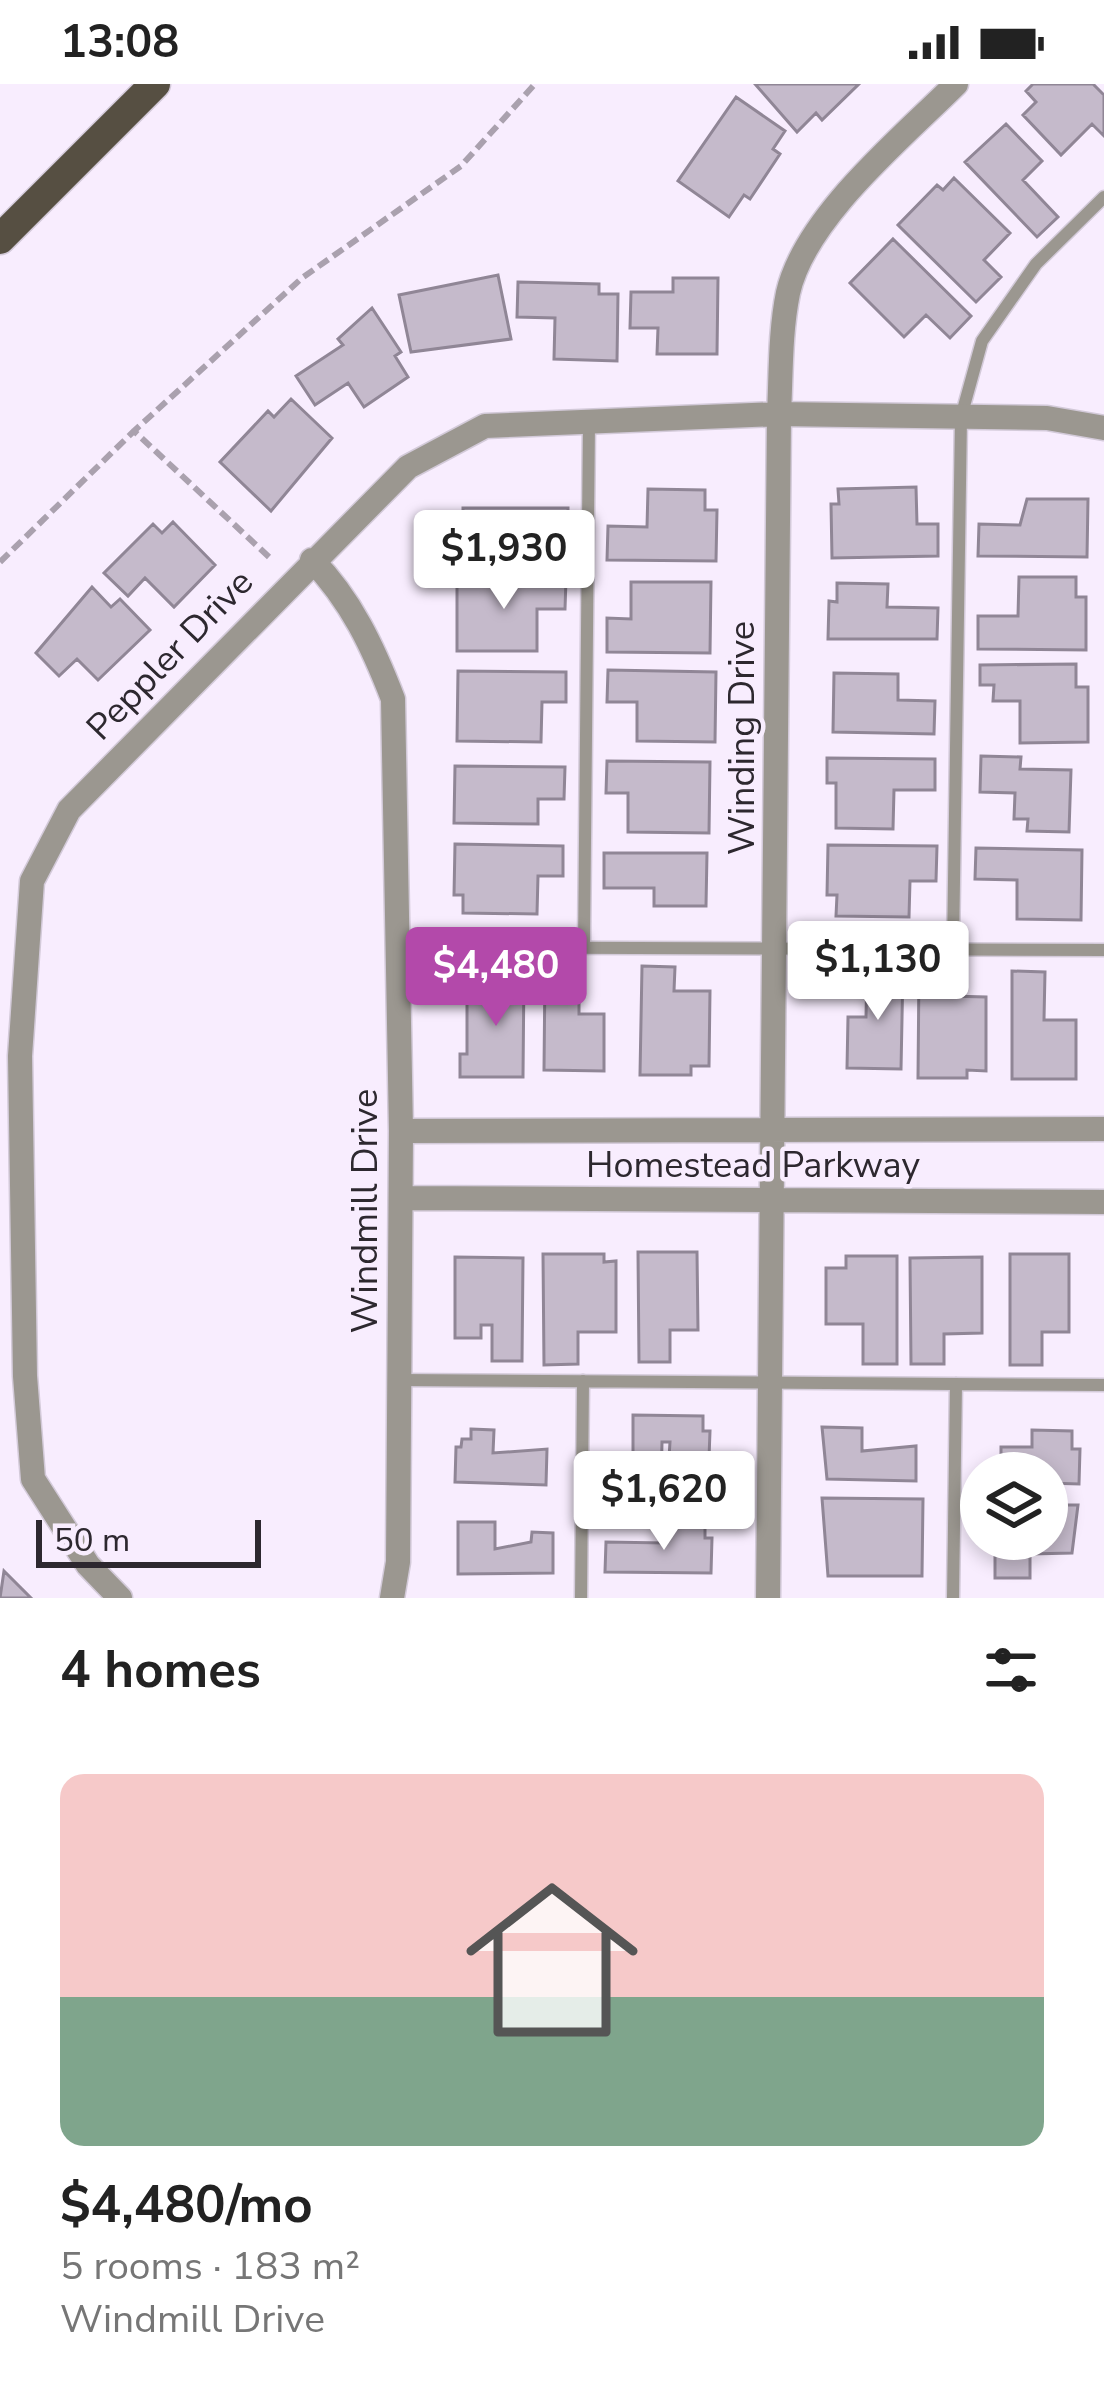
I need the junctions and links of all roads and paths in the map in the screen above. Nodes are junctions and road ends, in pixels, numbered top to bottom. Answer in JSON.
{"nodes":[{"id":1,"x":155,"y":84,"type":"edge"},
{"id":2,"x":535,"y":84,"type":"edge"},
{"id":3,"x":956,"y":84,"type":"edge"},
{"id":4,"x":1104,"y":197,"type":"edge"},
{"id":5,"x":0,"y":239,"type":"edge"},
{"id":6,"x":779,"y":414,"type":"junction"},
{"id":7,"x":961,"y":417,"type":"junction"},
{"id":8,"x":589,"y":421,"type":"junction"},
{"id":9,"x":1104,"y":428,"type":"edge"},
{"id":10,"x":134,"y":431,"type":"junction"},
{"id":11,"x":269,"y":557,"type":"dead end"},
{"id":12,"x":311,"y":560,"type":"junction"},
{"id":13,"x":0,"y":562,"type":"edge"},
{"id":14,"x":584,"y":946,"type":"junction"},
{"id":15,"x":398,"y":947,"type":"junction"},
{"id":16,"x":953,"y":947,"type":"junction"},
{"id":17,"x":775,"y":948,"type":"junction"},
{"id":18,"x":1104,"y":950,"type":"edge"},
{"id":19,"x":773,"y":1128,"type":"junction"},
{"id":20,"x":1104,"y":1129,"type":"edge"},
{"id":21,"x":401,"y":1131,"type":"junction"},
{"id":22,"x":401,"y":1198,"type":"junction"},
{"id":23,"x":773,"y":1200,"type":"junction"},
{"id":24,"x":1104,"y":1202,"type":"edge"},
{"id":25,"x":400,"y":1380,"type":"junction"},
{"id":26,"x":583,"y":1381,"type":"junction"},
{"id":27,"x":770,"y":1382,"type":"junction"},
{"id":28,"x":956,"y":1384,"type":"junction"},
{"id":29,"x":1104,"y":1384,"type":"edge"},
{"id":30,"x":120,"y":1598,"type":"edge"},
{"id":31,"x":392,"y":1598,"type":"edge"},
{"id":32,"x":581,"y":1598,"type":"edge"},
{"id":33,"x":768,"y":1598,"type":"edge"},
{"id":34,"x":953,"y":1598,"type":"edge"}],
"edges":[{"from":1,"to":5,"type":"main road"},
{"from":2,"to":10,"type":"path"},
{"from":3,"to":6,"type":"street","name":"Winding Drive"},
{"from":4,"to":7,"type":"lane"},
{"from":6,"to":7,"type":"street","name":"Peppler Drive"},
{"from":6,"to":8,"type":"street","name":"Peppler Drive"},
{"from":6,"to":17,"type":"street","name":"Winding Drive"},
{"from":7,"to":9,"type":"street","name":"Peppler Drive"},
{"from":7,"to":16,"type":"lane"},
{"from":8,"to":12,"type":"street","name":"Peppler Drive"},
{"from":8,"to":14,"type":"lane"},
{"from":10,"to":11,"type":"path"},
{"from":10,"to":13,"type":"path"},
{"from":12,"to":15,"type":"street","name":"Windmill Drive"},
{"from":12,"to":30,"type":"street","name":"Peppler Drive"},
{"from":14,"to":15,"type":"lane"},
{"from":14,"to":17,"type":"lane"},
{"from":15,"to":21,"type":"street","name":"Windmill Drive"},
{"from":16,"to":17,"type":"lane"},
{"from":16,"to":18,"type":"lane"},
{"from":17,"to":19,"type":"street","name":"Winding Drive"},
{"from":19,"to":20,"type":"street","name":"Homestead Parkway"},
{"from":19,"to":21,"type":"street","name":"Homestead Parkway"},
{"from":19,"to":23,"type":"street","name":"Winding Drive"},
{"from":21,"to":22,"type":"street","name":"Windmill Drive"},
{"from":22,"to":23,"type":"street","name":"Homestead Parkway"},
{"from":22,"to":25,"type":"street","name":"Windmill Drive"},
{"from":23,"to":24,"type":"street","name":"Homestead Parkway"},
{"from":23,"to":27,"type":"street","name":"Winding Drive"},
{"from":25,"to":26,"type":"lane"},
{"from":25,"to":31,"type":"street","name":"Windmill Drive"},
{"from":26,"to":27,"type":"lane"},
{"from":26,"to":32,"type":"lane"},
{"from":27,"to":28,"type":"lane"},
{"from":27,"to":33,"type":"street","name":"Winding Drive"},
{"from":28,"to":29,"type":"lane"},
{"from":28,"to":34,"type":"lane"}]}
